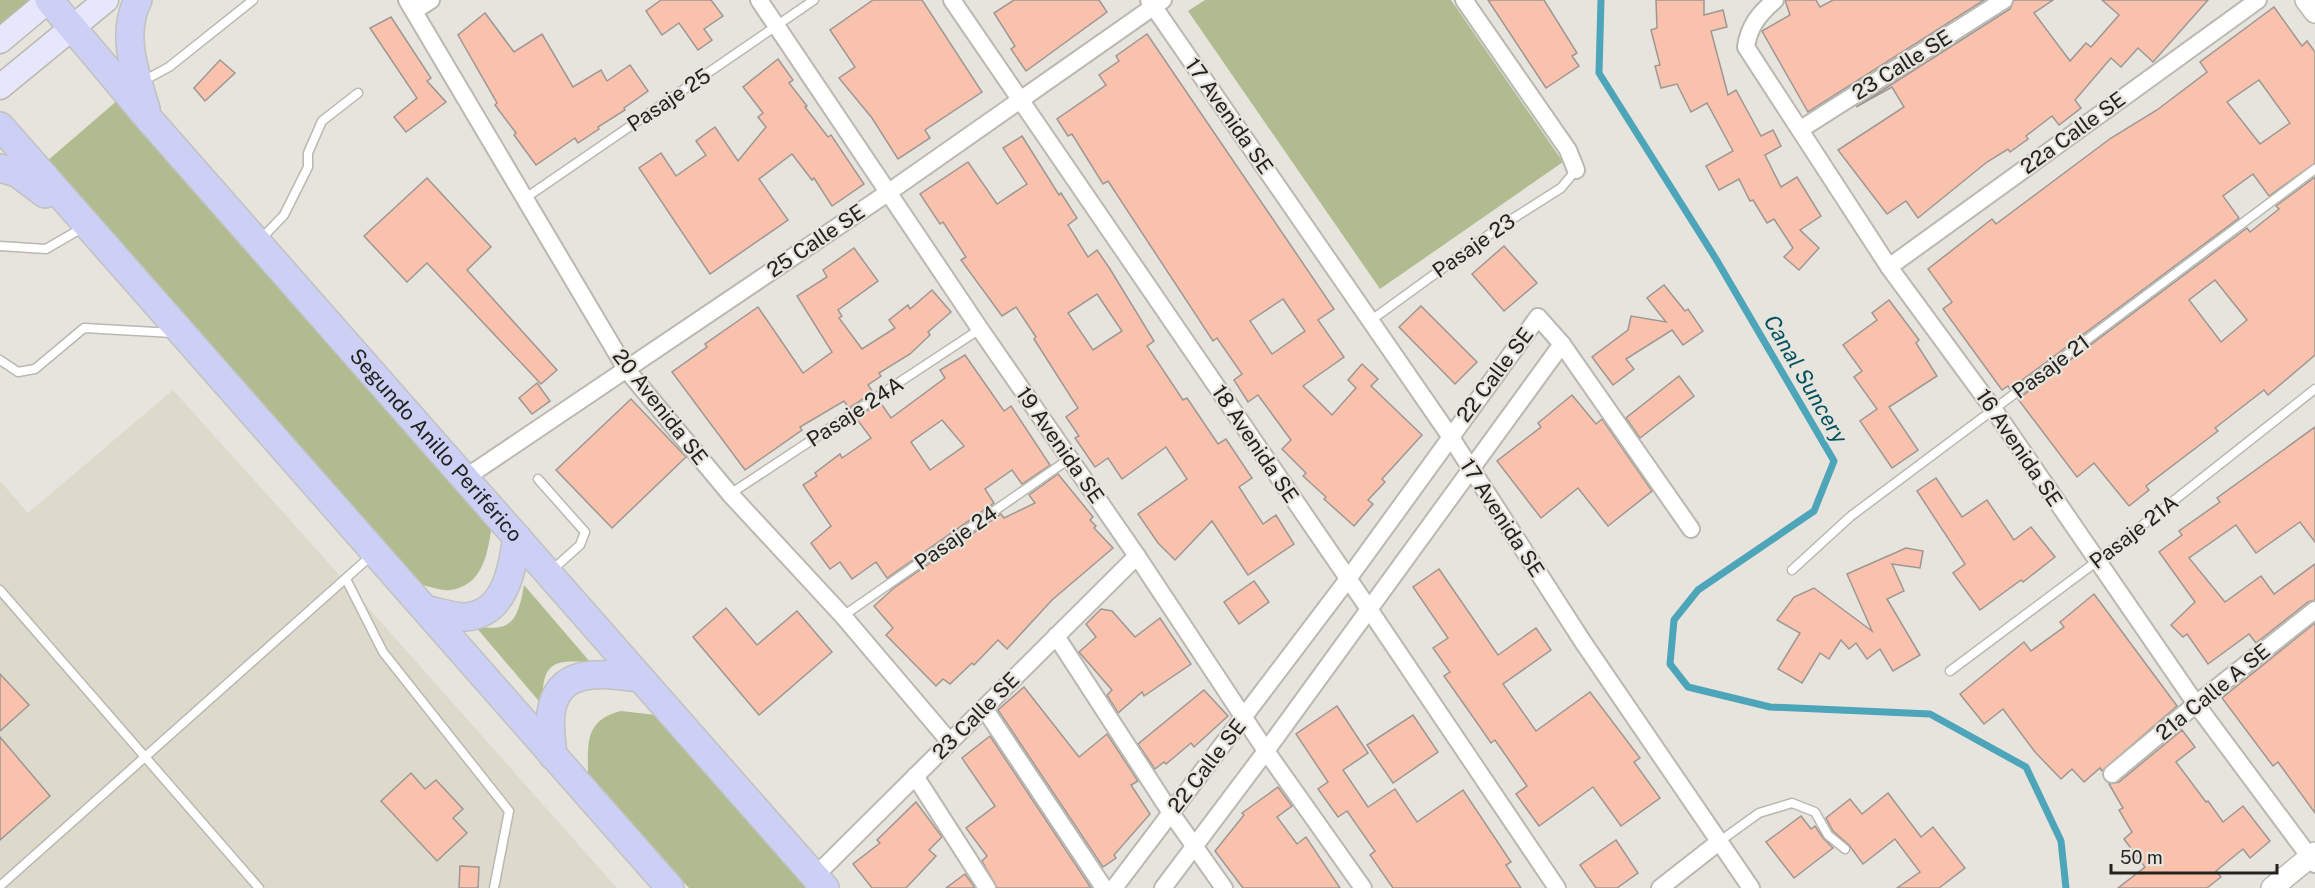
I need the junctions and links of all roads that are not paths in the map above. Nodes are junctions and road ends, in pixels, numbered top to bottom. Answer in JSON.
{"nodes":[{"id":1,"x":49,"y":0,"type":"edge"},
{"id":2,"x":106,"y":0,"type":"edge"},
{"id":3,"x":138,"y":0,"type":"edge"},
{"id":4,"x":253,"y":0,"type":"edge"},
{"id":5,"x":431,"y":0,"type":"edge"},
{"id":6,"x":759,"y":0,"type":"edge"},
{"id":7,"x":814,"y":0,"type":"edge"},
{"id":8,"x":952,"y":0,"type":"edge"},
{"id":9,"x":1464,"y":0,"type":"edge"},
{"id":10,"x":1775,"y":0,"type":"edge"},
{"id":11,"x":2004,"y":0,"type":"edge"},
{"id":12,"x":2258,"y":0,"type":"edge"},
{"id":13,"x":2306,"y":0,"type":"edge"},
{"id":14,"x":1156,"y":2,"type":"edge"},
{"id":15,"x":411,"y":6,"type":"edge"},
{"id":16,"x":2315,"y":12,"type":"edge"},
{"id":17,"x":776,"y":26,"type":"junction"},
{"id":18,"x":71,"y":27,"type":"junction"},
{"id":19,"x":0,"y":41,"type":"edge"},
{"id":20,"x":138,"y":84,"type":"junction"},
{"id":21,"x":0,"y":87,"type":"edge"},
{"id":22,"x":358,"y":93,"type":"dead end"},
{"id":23,"x":1019,"y":100,"type":"junction"},
{"id":24,"x":149,"y":119,"type":"junction"},
{"id":25,"x":0,"y":126,"type":"edge"},
{"id":26,"x":1800,"y":129,"type":"junction"},
{"id":27,"x":0,"y":168,"type":"edge"},
{"id":28,"x":2315,"y":169,"type":"edge"},
{"id":29,"x":1576,"y":170,"type":"joint"},
{"id":30,"x":889,"y":192,"type":"junction"},
{"id":31,"x":524,"y":199,"type":"junction"},
{"id":32,"x":86,"y":223,"type":"junction"},
{"id":33,"x":258,"y":242,"type":"junction"},
{"id":34,"x":0,"y":246,"type":"edge"},
{"id":35,"x":1888,"y":267,"type":"junction"},
{"id":36,"x":1370,"y":321,"type":"junction"},
{"id":37,"x":980,"y":329,"type":"junction"},
{"id":38,"x":183,"y":334,"type":"junction"},
{"id":39,"x":1562,"y":344,"type":"junction"},
{"id":40,"x":0,"y":360,"type":"edge"},
{"id":41,"x":626,"y":369,"type":"junction"},
{"id":42,"x":2315,"y":389,"type":"edge"},
{"id":43,"x":1994,"y":410,"type":"junction"},
{"id":44,"x":1450,"y":436,"type":"junction"},
{"id":45,"x":1069,"y":459,"type":"junction"},
{"id":46,"x":1472,"y":470,"type":"junction"},
{"id":47,"x":465,"y":478,"type":"junction"},
{"id":48,"x":538,"y":479,"type":"dead end"},
{"id":49,"x":730,"y":494,"type":"junction"},
{"id":50,"x":1691,"y":529,"type":"dead end"},
{"id":51,"x":517,"y":537,"type":"junction"},
{"id":52,"x":375,"y":552,"type":"junction"},
{"id":53,"x":1137,"y":556,"type":"junction"},
{"id":54,"x":2096,"y":562,"type":"junction"},
{"id":55,"x":1792,"y":570,"type":"dead end"},
{"id":56,"x":548,"y":573,"type":"junction"},
{"id":57,"x":346,"y":579,"type":"junction"},
{"id":58,"x":1348,"y":579,"type":"junction"},
{"id":59,"x":0,"y":590,"type":"edge"},
{"id":60,"x":1369,"y":609,"type":"junction"},
{"id":61,"x":428,"y":610,"type":"junction"},
{"id":62,"x":2315,"y":610,"type":"edge"},
{"id":63,"x":843,"y":616,"type":"junction"},
{"id":64,"x":1056,"y":636,"type":"junction"},
{"id":65,"x":1950,"y":671,"type":"dead end"},
{"id":66,"x":639,"y":678,"type":"junction"},
{"id":67,"x":2196,"y":704,"type":"junction"},
{"id":68,"x":984,"y":708,"type":"junction"},
{"id":69,"x":1244,"y":718,"type":"junction"},
{"id":70,"x":950,"y":742,"type":"junction"},
{"id":71,"x":1266,"y":751,"type":"junction"},
{"id":72,"x":146,"y":756,"type":"junction"},
{"id":73,"x":553,"y":756,"type":"junction"},
{"id":74,"x":2112,"y":774,"type":"dead end"},
{"id":75,"x":915,"y":776,"type":"junction"},
{"id":76,"x":1171,"y":813,"type":"junction"},
{"id":77,"x":1720,"y":841,"type":"junction"},
{"id":78,"x":1194,"y":845,"type":"junction"},
{"id":79,"x":1845,"y":849,"type":"dead end"},
{"id":80,"x":2313,"y":858,"type":"edge"},
{"id":81,"x":820,"y":882,"type":"edge"},
{"id":82,"x":0,"y":886,"type":"edge"},
{"id":83,"x":259,"y":888,"type":"edge"},
{"id":84,"x":494,"y":888,"type":"edge"},
{"id":85,"x":670,"y":888,"type":"edge"},
{"id":86,"x":987,"y":888,"type":"edge"},
{"id":87,"x":1104,"y":888,"type":"edge"},
{"id":88,"x":1114,"y":888,"type":"edge"},
{"id":89,"x":1163,"y":888,"type":"edge"},
{"id":90,"x":1224,"y":888,"type":"edge"},
{"id":91,"x":1363,"y":888,"type":"edge"},
{"id":92,"x":1557,"y":888,"type":"edge"},
{"id":93,"x":1660,"y":888,"type":"edge"},
{"id":94,"x":1752,"y":888,"type":"edge"},
{"id":95,"x":2272,"y":888,"type":"edge"}],
"edges":[{"from":1,"to":18,"type":"main road","name":"Segundo Anillo Periférico"},
{"from":1,"to":19,"type":"main road"},
{"from":2,"to":18,"type":"main road"},
{"from":3,"to":20,"type":"main road"},
{"from":4,"to":20,"type":"lane"},
{"from":5,"to":15,"type":"street"},
{"from":6,"to":17,"type":"street","name":"19 Avenida SE"},
{"from":7,"to":17,"type":"lane","name":"Pasaje 25"},
{"from":8,"to":23,"type":"street","name":"18 Avenida SE"},
{"from":9,"to":29,"type":"street"},
{"from":10,"to":26,"type":"street","name":"16 Avenida SE"},
{"from":11,"to":26,"type":"street","name":"23 Calle SE"},
{"from":12,"to":35,"type":"street","name":"22a Calle SE"},
{"from":13,"to":16,"type":"street"},
{"from":14,"to":23,"type":"street","name":"25 Calle SE"},
{"from":14,"to":36,"type":"street","name":"17 Avenida SE"},
{"from":15,"to":31,"type":"street","name":"20 Avenida SE"},
{"from":17,"to":30,"type":"street","name":"19 Avenida SE"},
{"from":17,"to":31,"type":"lane","name":"Pasaje 25"},
{"from":18,"to":21,"type":"main road"},
{"from":18,"to":24,"type":"main road","name":"Segundo Anillo Periférico"},
{"from":20,"to":24,"type":"main road"},
{"from":22,"to":33,"type":"lane"},
{"from":23,"to":30,"type":"street","name":"25 Calle SE"},
{"from":23,"to":58,"type":"street","name":"18 Avenida SE"},
{"from":24,"to":33,"type":"main road","name":"Segundo Anillo Periférico"},
{"from":25,"to":32,"type":"main road"},
{"from":26,"to":35,"type":"street","name":"16 Avenida SE"},
{"from":27,"to":32,"type":"main road"},
{"from":28,"to":43,"type":"lane","name":"Pasaje 21"},
{"from":29,"to":36,"type":"lane","name":"Pasaje 23"},
{"from":30,"to":37,"type":"street","name":"19 Avenida SE"},
{"from":30,"to":41,"type":"street","name":"25 Calle SE"},
{"from":31,"to":41,"type":"street","name":"20 Avenida SE"},
{"from":32,"to":34,"type":"lane"},
{"from":32,"to":38,"type":"main road"},
{"from":33,"to":47,"type":"main road","name":"Segundo Anillo Periférico"},
{"from":35,"to":43,"type":"street","name":"16 Avenida SE"},
{"from":36,"to":44,"type":"street","name":"17 Avenida SE"},
{"from":37,"to":45,"type":"street","name":"19 Avenida SE"},
{"from":37,"to":49,"type":"lane","name":"Pasaje 24A"},
{"from":38,"to":40,"type":"lane"},
{"from":38,"to":52,"type":"main road"},
{"from":39,"to":44,"type":"street","name":"22 Calle SE"},
{"from":39,"to":46,"type":"street","name":"22 Calle SE"},
{"from":39,"to":50,"type":"street"},
{"from":41,"to":47,"type":"street","name":"25 Calle SE"},
{"from":41,"to":49,"type":"street","name":"20 Avenida SE"},
{"from":42,"to":54,"type":"lane","name":"Pasaje 21A"},
{"from":43,"to":54,"type":"street","name":"16 Avenida SE"},
{"from":43,"to":55,"type":"lane","name":"Pasaje 21"},
{"from":44,"to":46,"type":"street","name":"17 Avenida SE"},
{"from":44,"to":58,"type":"street","name":"22 Calle SE"},
{"from":45,"to":53,"type":"street","name":"19 Avenida SE"},
{"from":45,"to":63,"type":"lane","name":"Pasaje 24"},
{"from":46,"to":60,"type":"street","name":"22 Calle SE"},
{"from":46,"to":77,"type":"street","name":"17 Avenida SE"},
{"from":47,"to":51,"type":"main road","name":"Segundo Anillo Periférico"},
{"from":48,"to":56,"type":"lane"},
{"from":49,"to":63,"type":"street","name":"20 Avenida SE"},
{"from":51,"to":56,"type":"main road","name":"Segundo Anillo Periférico"},
{"from":51,"to":61,"type":"main road"},
{"from":52,"to":57,"type":"lane"},
{"from":52,"to":61,"type":"main road"},
{"from":53,"to":64,"type":"street","name":"23 Calle SE"},
{"from":53,"to":69,"type":"street","name":"19 Avenida SE"},
{"from":54,"to":65,"type":"lane","name":"Pasaje 21A"},
{"from":54,"to":67,"type":"street","name":"16 Avenida SE"},
{"from":56,"to":66,"type":"main road","name":"Segundo Anillo Periférico"},
{"from":57,"to":72,"type":"lane"},
{"from":57,"to":84,"type":"lane"},
{"from":58,"to":60,"type":"street","name":"18 Avenida SE"},
{"from":58,"to":69,"type":"street","name":"22 Calle SE"},
{"from":59,"to":72,"type":"lane"},
{"from":60,"to":71,"type":"street","name":"22 Calle SE"},
{"from":60,"to":92,"type":"street","name":"18 Avenida SE"},
{"from":61,"to":73,"type":"main road"},
{"from":62,"to":67,"type":"street","name":"21a Calle A SE"},
{"from":63,"to":70,"type":"street","name":"20 Avenida SE"},
{"from":64,"to":68,"type":"street","name":"23 Calle SE"},
{"from":64,"to":76,"type":"street"},
{"from":66,"to":73,"type":"main road"},
{"from":66,"to":81,"type":"main road","name":"Segundo Anillo Periférico"},
{"from":67,"to":74,"type":"street","name":"21a Calle A SE"},
{"from":67,"to":80,"type":"street","name":"16 Avenida SE"},
{"from":68,"to":70,"type":"street","name":"23 Calle SE"},
{"from":68,"to":87,"type":"street"},
{"from":69,"to":71,"type":"street","name":"19 Avenida SE"},
{"from":69,"to":76,"type":"street","name":"22 Calle SE"},
{"from":70,"to":75,"type":"street","name":"23 Calle SE"},
{"from":71,"to":78,"type":"street","name":"22 Calle SE"},
{"from":71,"to":91,"type":"street","name":"19 Avenida SE"},
{"from":72,"to":82,"type":"lane"},
{"from":72,"to":83,"type":"lane"},
{"from":73,"to":85,"type":"main road"},
{"from":75,"to":81,"type":"street","name":"23 Calle SE"},
{"from":75,"to":86,"type":"street"},
{"from":76,"to":78,"type":"street"},
{"from":76,"to":88,"type":"street","name":"22 Calle SE"},
{"from":77,"to":79,"type":"lane"},
{"from":77,"to":93,"type":"street"},
{"from":77,"to":94,"type":"street","name":"17 Avenida SE"},
{"from":78,"to":89,"type":"street","name":"22 Calle SE"},
{"from":78,"to":90,"type":"street"},
{"from":80,"to":95,"type":"street"}]}
